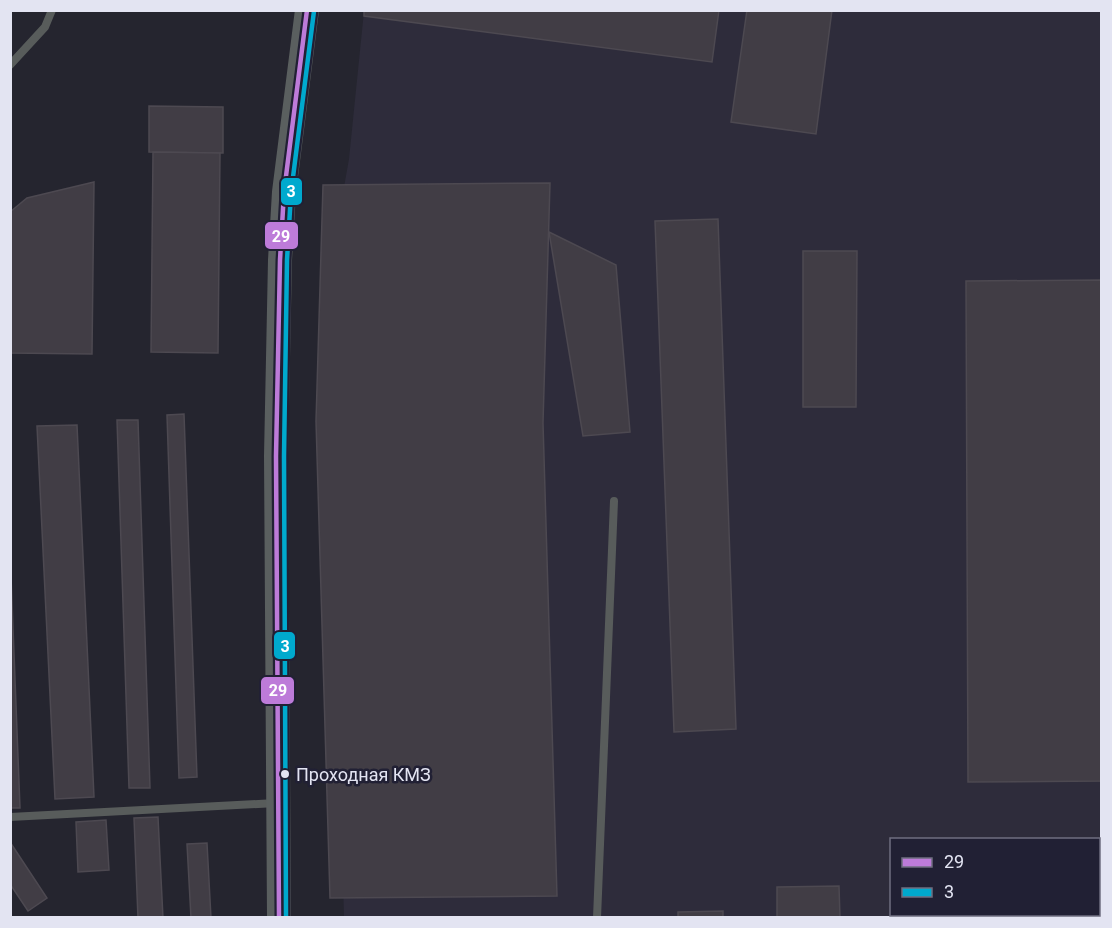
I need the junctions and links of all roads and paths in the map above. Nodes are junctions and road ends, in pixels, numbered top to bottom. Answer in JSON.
{"nodes":[{"id":1,"x":52,"y":10,"type":"edge"},
{"id":2,"x":307,"y":10,"type":"edge"},
{"id":3,"x":10,"y":65,"type":"edge"},
{"id":4,"x":614,"y":501,"type":"dead end"},
{"id":5,"x":279,"y":803,"type":"junction"},
{"id":6,"x":10,"y":817,"type":"edge"},
{"id":7,"x":279,"y":918,"type":"edge"},
{"id":8,"x":597,"y":918,"type":"edge"}],
"edges":[{"from":1,"to":3,"type":"lane"},
{"from":2,"to":5,"type":"main road"},
{"from":4,"to":8,"type":"lane"},
{"from":5,"to":6,"type":"lane"},
{"from":5,"to":7,"type":"main road"}]}
